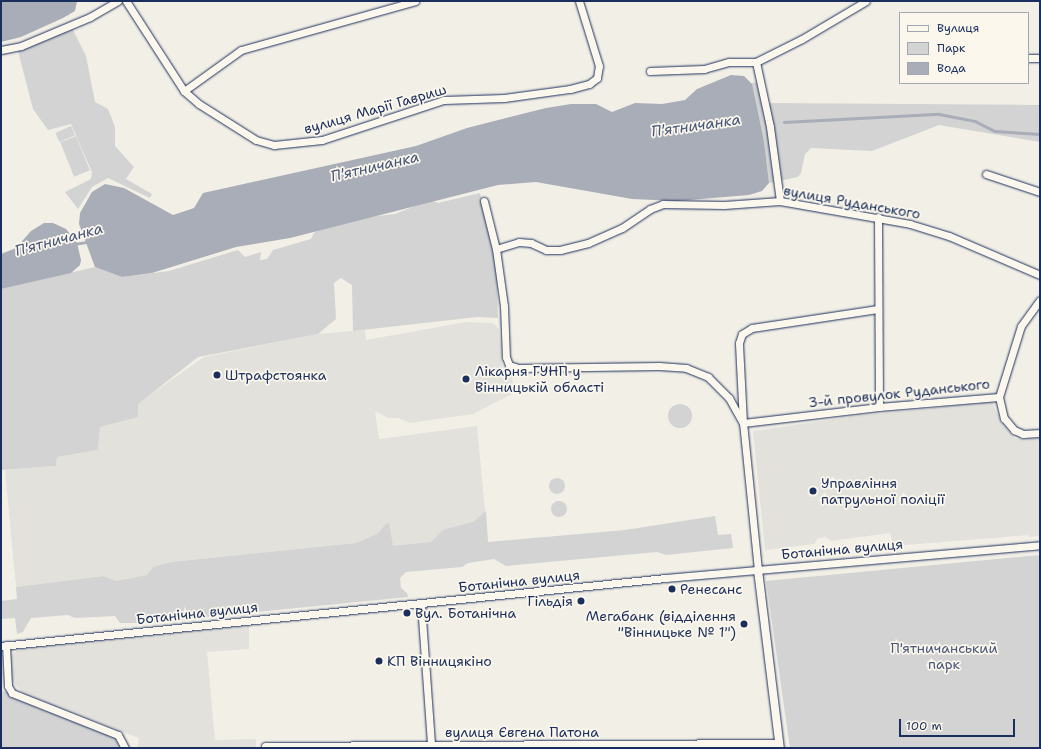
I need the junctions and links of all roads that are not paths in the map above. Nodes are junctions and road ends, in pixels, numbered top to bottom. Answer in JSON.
{"nodes":[{"id":1,"x":118,"y":1,"type":"edge"},
{"id":2,"x":126,"y":1,"type":"edge"},
{"id":3,"x":414,"y":1,"type":"edge"},
{"id":4,"x":579,"y":1,"type":"edge"},
{"id":5,"x":866,"y":1,"type":"edge"},
{"id":6,"x":1,"y":50,"type":"edge"},
{"id":7,"x":1029,"y":58,"type":"edge"},
{"id":8,"x":1040,"y":58,"type":"edge"},
{"id":9,"x":756,"y":62,"type":"junction"},
{"id":10,"x":650,"y":71,"type":"dead end"},
{"id":11,"x":184,"y":91,"type":"junction"},
{"id":12,"x":986,"y":174,"type":"dead end"},
{"id":13,"x":1040,"y":192,"type":"edge"},
{"id":14,"x":484,"y":201,"type":"dead end"},
{"id":15,"x":780,"y":201,"type":"junction"},
{"id":16,"x":878,"y":217,"type":"junction"},
{"id":17,"x":496,"y":249,"type":"junction"},
{"id":18,"x":1040,"y":276,"type":"edge"},
{"id":19,"x":1040,"y":300,"type":"edge"},
{"id":20,"x":878,"y":309,"type":"junction"},
{"id":21,"x":999,"y":397,"type":"junction"},
{"id":22,"x":879,"y":407,"type":"junction"},
{"id":23,"x":743,"y":423,"type":"junction"},
{"id":24,"x":1040,"y":433,"type":"edge"},
{"id":25,"x":1040,"y":545,"type":"edge"},
{"id":26,"x":758,"y":570,"type":"junction"},
{"id":27,"x":421,"y":604,"type":"junction"},
{"id":28,"x":4,"y":645,"type":"edge"},
{"id":29,"x":431,"y":745,"type":"junction"},
{"id":30,"x":265,"y":746,"type":"dead end"},
{"id":31,"x":780,"y":746,"type":"edge"},
{"id":32,"x":456,"y":747,"type":"edge"},
{"id":33,"x":125,"y":748,"type":"edge"}],
"edges":[{"from":1,"to":6,"type":"street"},
{"from":2,"to":11,"type":"street","name":"вулиця Марії Гавриш"},
{"from":3,"to":11,"type":"street"},
{"from":4,"to":11,"type":"street","name":"вулиця Марії Гавриш"},
{"from":5,"to":9,"type":"street"},
{"from":7,"to":8,"type":"street"},
{"from":9,"to":10,"type":"street"},
{"from":9,"to":15,"type":"street"},
{"from":12,"to":13,"type":"street"},
{"from":14,"to":17,"type":"street"},
{"from":15,"to":16,"type":"street","name":"вулиця Руданського"},
{"from":15,"to":17,"type":"street","name":"вулиця Руданського"},
{"from":16,"to":18,"type":"street","name":"вулиця Руданського"},
{"from":16,"to":20,"type":"street"},
{"from":17,"to":23,"type":"street"},
{"from":19,"to":21,"type":"street","name":"3-й провулок Руданського"},
{"from":20,"to":22,"type":"street"},
{"from":20,"to":23,"type":"street"},
{"from":21,"to":22,"type":"street","name":"3-й провулок Руданського"},
{"from":21,"to":24,"type":"street"},
{"from":22,"to":23,"type":"street","name":"3-й провулок Руданського"},
{"from":23,"to":26,"type":"street"},
{"from":25,"to":26,"type":"street","name":"Ботанічна вулиця"},
{"from":26,"to":27,"type":"street","name":"Ботанічна вулиця"},
{"from":26,"to":31,"type":"street"},
{"from":27,"to":28,"type":"street","name":"Ботанічна вулиця"},
{"from":27,"to":29,"type":"street"},
{"from":28,"to":33,"type":"street"},
{"from":29,"to":30,"type":"street","name":"вулиця Євгена Патона"},
{"from":29,"to":32,"type":"street","name":"вулиця Євгена Патона"},
{"from":31,"to":32,"type":"street","name":"вулиця Євгена Патона"}]}
